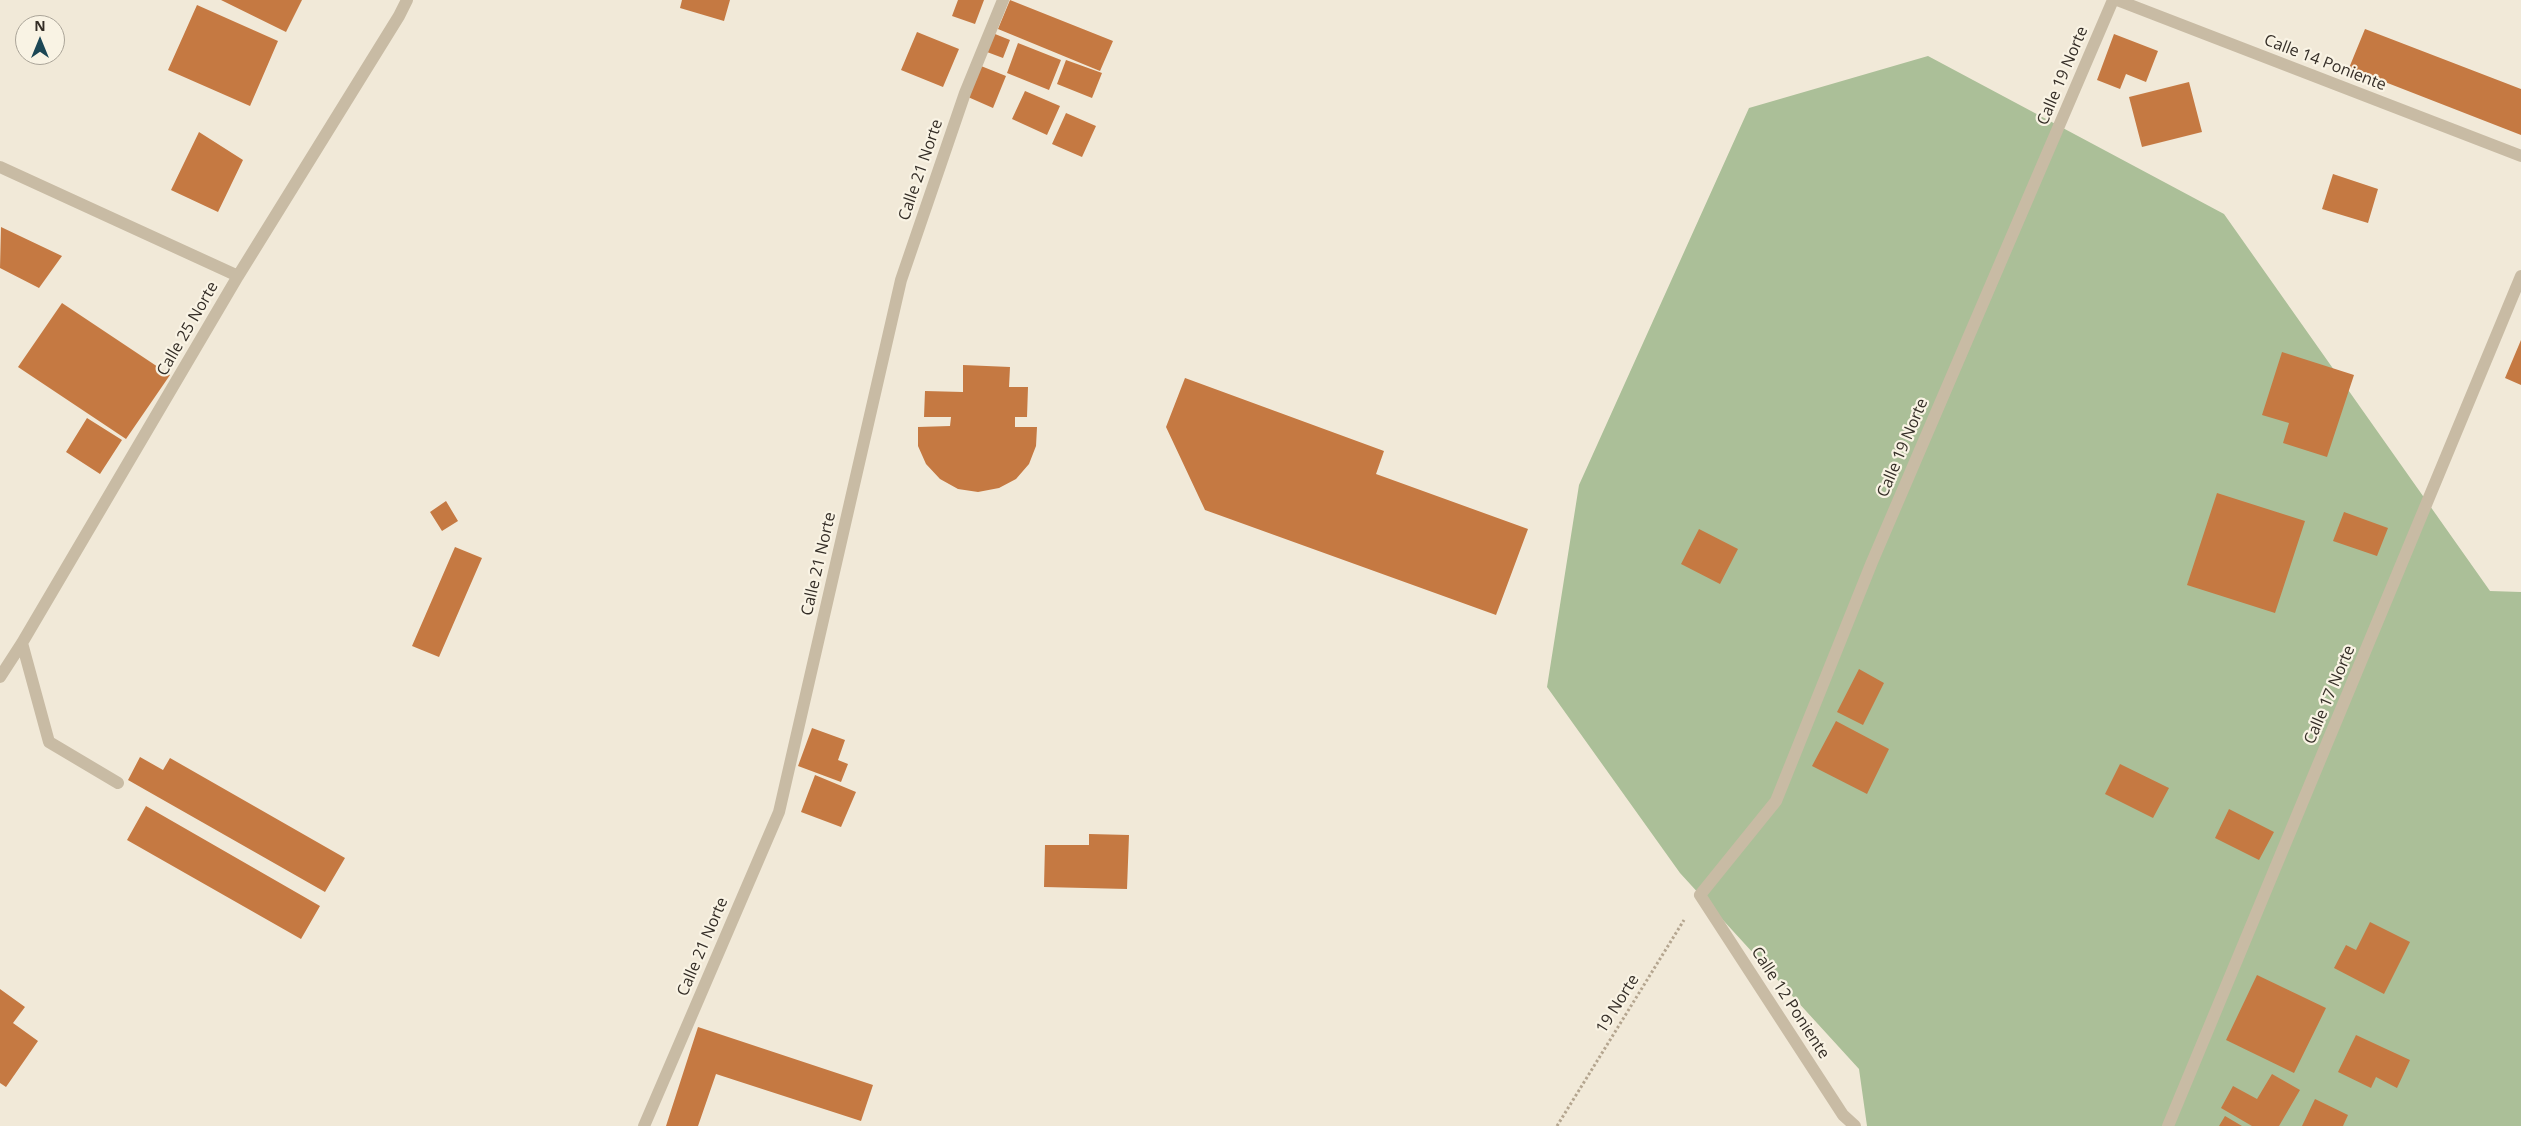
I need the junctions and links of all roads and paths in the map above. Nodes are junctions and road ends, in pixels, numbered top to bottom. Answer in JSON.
{"nodes":[{"id":1,"x":406,"y":0,"type":"edge"},
{"id":2,"x":1003,"y":0,"type":"edge"},
{"id":3,"x":2113,"y":0,"type":"edge"},
{"id":4,"x":2117,"y":0,"type":"edge"},
{"id":5,"x":2521,"y":156,"type":"edge"},
{"id":6,"x":0,"y":167,"type":"edge"},
{"id":7,"x":238,"y":276,"type":"junction"},
{"id":8,"x":2521,"y":276,"type":"edge"},
{"id":9,"x":22,"y":643,"type":"junction"},
{"id":10,"x":0,"y":677,"type":"edge"},
{"id":11,"x":118,"y":783,"type":"dead end"},
{"id":12,"x":1700,"y":894,"type":"junction"},
{"id":13,"x":644,"y":1126,"type":"edge"},
{"id":14,"x":1557,"y":1126,"type":"edge"},
{"id":15,"x":1855,"y":1126,"type":"edge"},
{"id":16,"x":2168,"y":1126,"type":"edge"}],
"edges":[{"from":1,"to":7,"type":"street","name":"Calle 25 Norte"},
{"from":2,"to":13,"type":"street","name":"Calle 21 Norte"},
{"from":3,"to":12,"type":"street","name":"Calle 19 Norte"},
{"from":4,"to":5,"type":"street","name":"Calle 14 Poniente"},
{"from":6,"to":7,"type":"street"},
{"from":7,"to":9,"type":"street","name":"Calle 25 Norte"},
{"from":8,"to":16,"type":"street","name":"Calle 17 Norte"},
{"from":9,"to":10,"type":"street","name":"Calle 25 Norte"},
{"from":9,"to":11,"type":"street"},
{"from":12,"to":14,"type":"path","name":"19 Norte"},
{"from":12,"to":15,"type":"street","name":"Calle 12 Poniente"}]}
